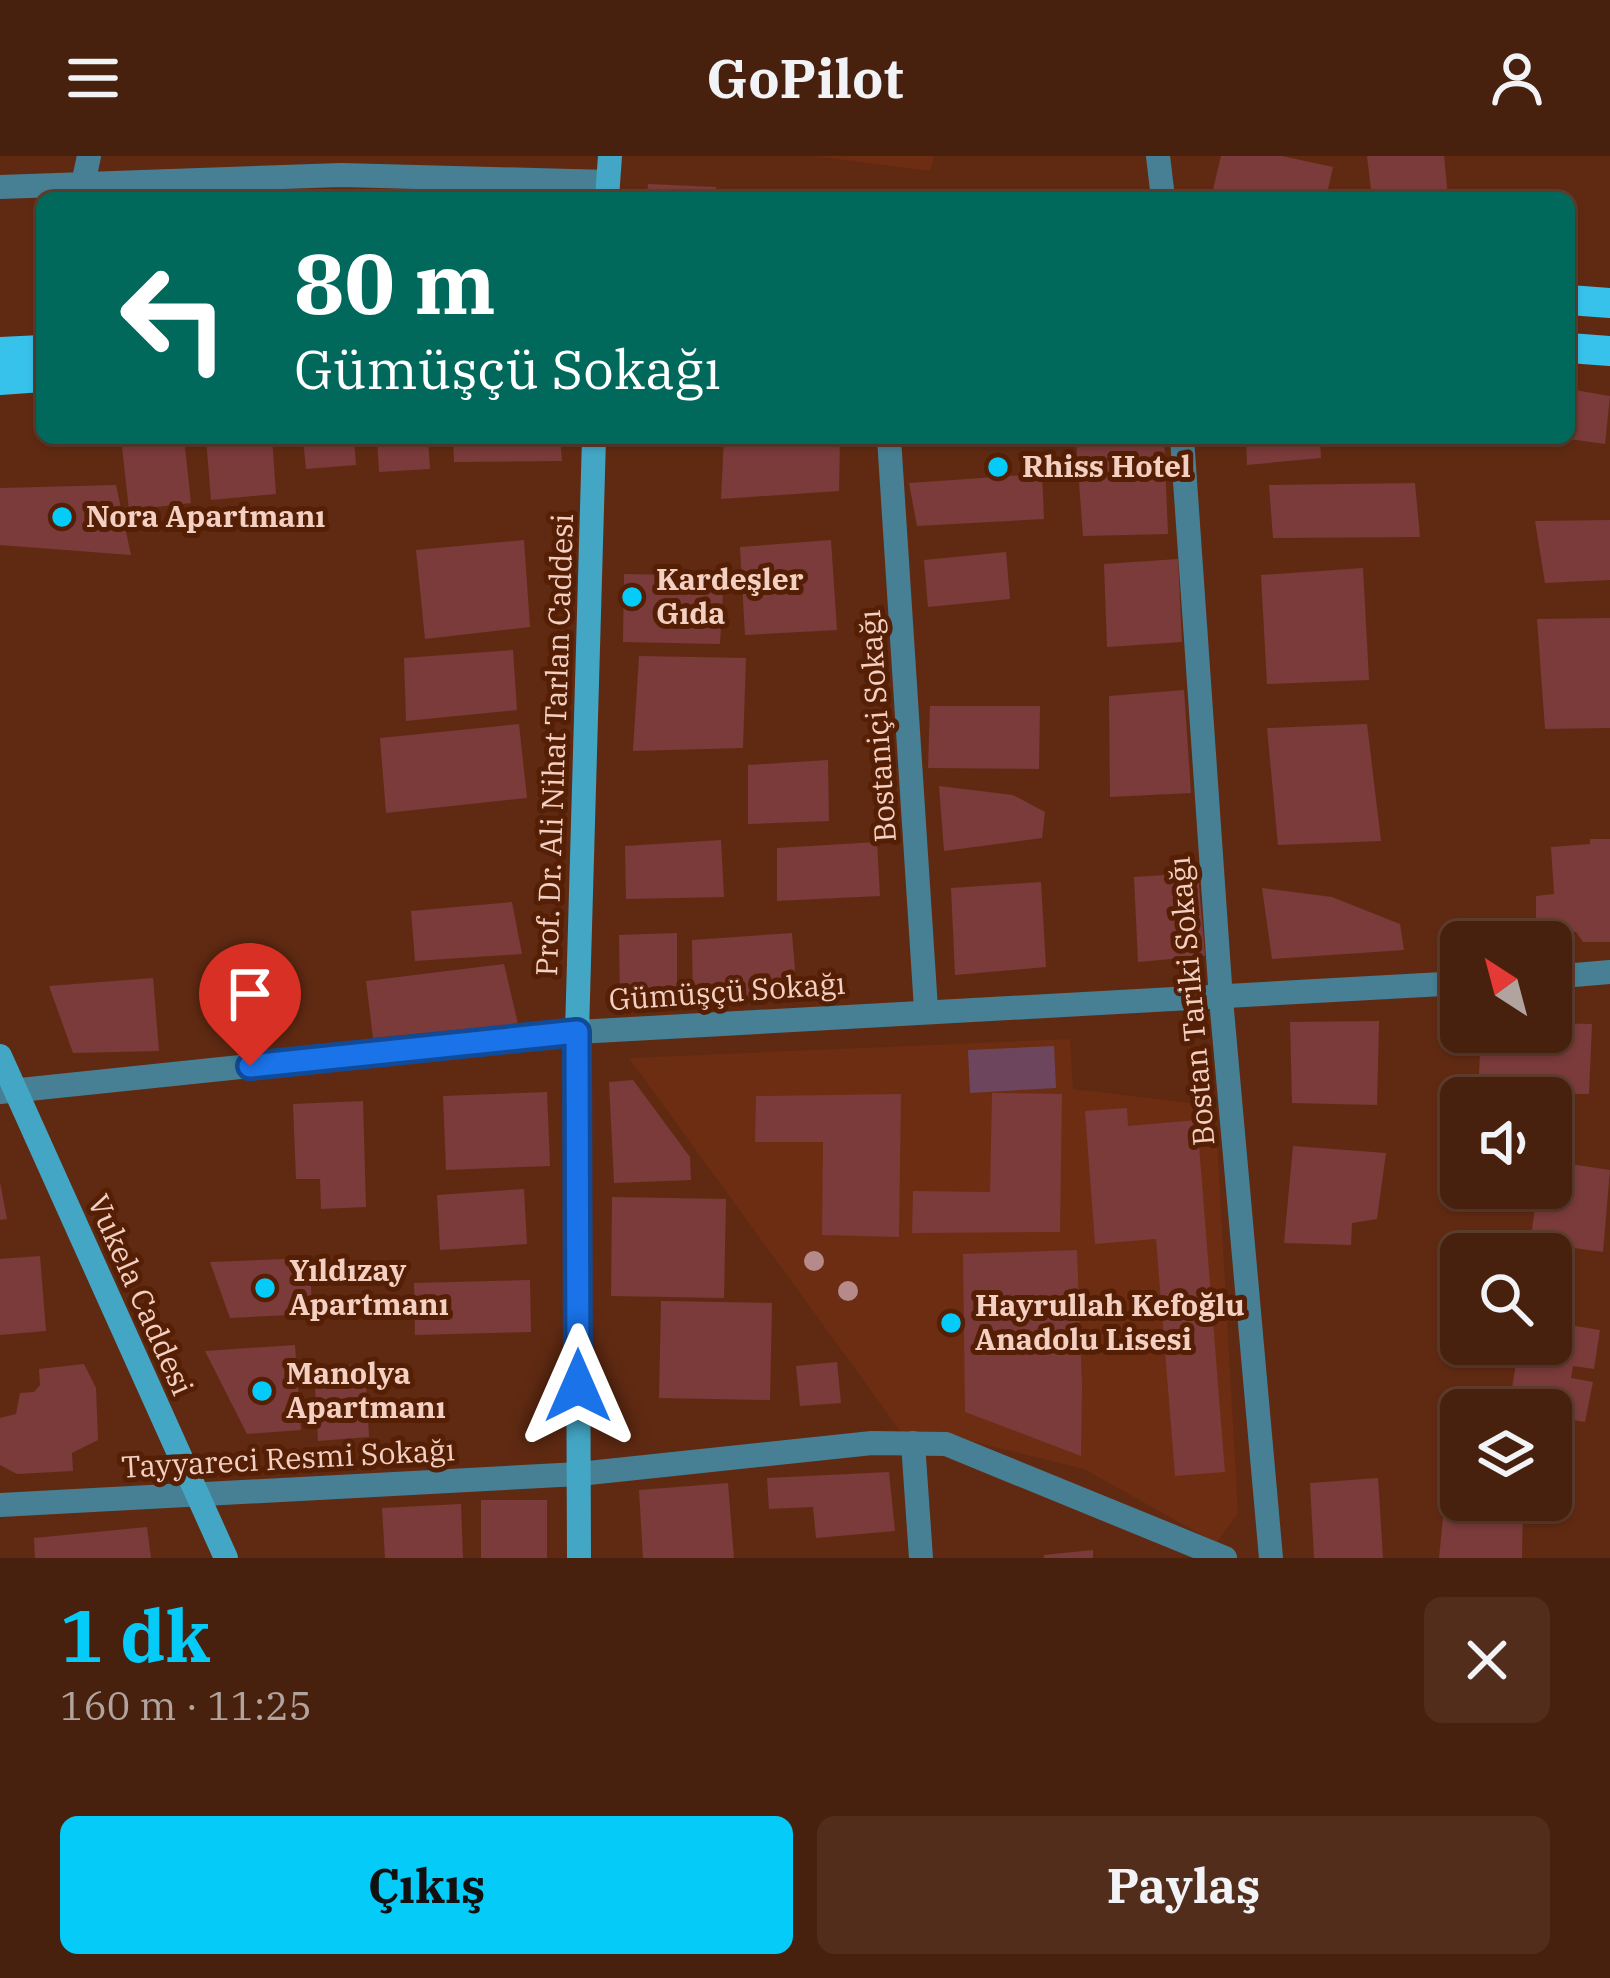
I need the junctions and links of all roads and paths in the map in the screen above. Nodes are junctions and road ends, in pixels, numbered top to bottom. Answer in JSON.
{"nodes":[{"id":1,"x":88,"y":156,"type":"edge"},
{"id":2,"x":610,"y":156,"type":"edge"},
{"id":3,"x":1158,"y":156,"type":"edge"},
{"id":4,"x":342,"y":166,"type":"edge"},
{"id":5,"x":83,"y":184,"type":"junction"},
{"id":6,"x":0,"y":187,"type":"edge"},
{"id":7,"x":607,"y":190,"type":"edge"},
{"id":8,"x":1162,"y":192,"type":"edge"},
{"id":9,"x":1575,"y":348,"type":"edge"},
{"id":10,"x":36,"y":350,"type":"edge"},
{"id":11,"x":1610,"y":351,"type":"edge"},
{"id":12,"x":0,"y":352,"type":"edge"},
{"id":13,"x":36,"y":377,"type":"edge"},
{"id":14,"x":0,"y":380,"type":"edge"},
{"id":15,"x":594,"y":444,"type":"edge"},
{"id":16,"x":889,"y":444,"type":"edge"},
{"id":17,"x":1182,"y":444,"type":"edge"},
{"id":18,"x":1610,"y":972,"type":"edge"},
{"id":19,"x":1572,"y":975,"type":"edge"},
{"id":20,"x":1440,"y":984,"type":"edge"},
{"id":21,"x":1221,"y":999,"type":"junction"},
{"id":22,"x":926,"y":1009,"type":"junction"},
{"id":23,"x":577,"y":1032,"type":"junction"},
{"id":24,"x":0,"y":1056,"type":"edge"},
{"id":25,"x":8,"y":1091,"type":"edge"},
{"id":26,"x":913,"y":1443,"type":"junction"},
{"id":27,"x":579,"y":1474,"type":"junction"},
{"id":28,"x":196,"y":1493,"type":"junction"},
{"id":29,"x":0,"y":1505,"type":"edge"},
{"id":30,"x":226,"y":1558,"type":"edge"},
{"id":31,"x":580,"y":1558,"type":"edge"},
{"id":32,"x":921,"y":1558,"type":"edge"},
{"id":33,"x":1225,"y":1558,"type":"edge"},
{"id":34,"x":1271,"y":1558,"type":"edge"}],
"edges":[{"from":1,"to":5,"type":"street"},
{"from":2,"to":7,"type":"main road"},
{"from":3,"to":8,"type":"street"},
{"from":4,"to":5,"type":"street"},
{"from":4,"to":7,"type":"street"},
{"from":5,"to":6,"type":"street"},
{"from":9,"to":11,"type":"main road"},
{"from":10,"to":12,"type":"main road"},
{"from":13,"to":14,"type":"main road"},
{"from":15,"to":23,"type":"main road","name":"Prof. Dr. Ali Nihat Tarlan Caddesi"},
{"from":16,"to":22,"type":"street","name":"Bostaniçi Sokağı"},
{"from":17,"to":21,"type":"street","name":"Bostan Tariki Sokağı"},
{"from":18,"to":19,"type":"street"},
{"from":20,"to":21,"type":"street","name":"Gümüşçü Sokağı"},
{"from":21,"to":22,"type":"street","name":"Gümüşçü Sokağı"},
{"from":21,"to":34,"type":"street","name":"Bostan Tariki Sokağı"},
{"from":22,"to":23,"type":"street","name":"Gümüşçü Sokağı"},
{"from":23,"to":25,"type":"street","name":"Gümüşçü Sokağı"},
{"from":23,"to":27,"type":"main road","name":"Prof. Dr. Ali Nihat Tarlan Caddesi"},
{"from":24,"to":25,"type":"main road","name":"Vukela Caddesi"},
{"from":25,"to":28,"type":"main road","name":"Vukela Caddesi"},
{"from":26,"to":27,"type":"street","name":"Tayyareci Resmi Sokağı"},
{"from":26,"to":32,"type":"street"},
{"from":26,"to":33,"type":"street","name":"Tayyareci Resmi Sokağı"},
{"from":27,"to":28,"type":"street","name":"Tayyareci Resmi Sokağı"},
{"from":27,"to":31,"type":"main road","name":"Prof. Dr. Ali Nihat Tarlan Caddesi"},
{"from":28,"to":29,"type":"street","name":"Tayyareci Resmi Sokağı"},
{"from":28,"to":30,"type":"main road","name":"Vukela Caddesi"}]}
